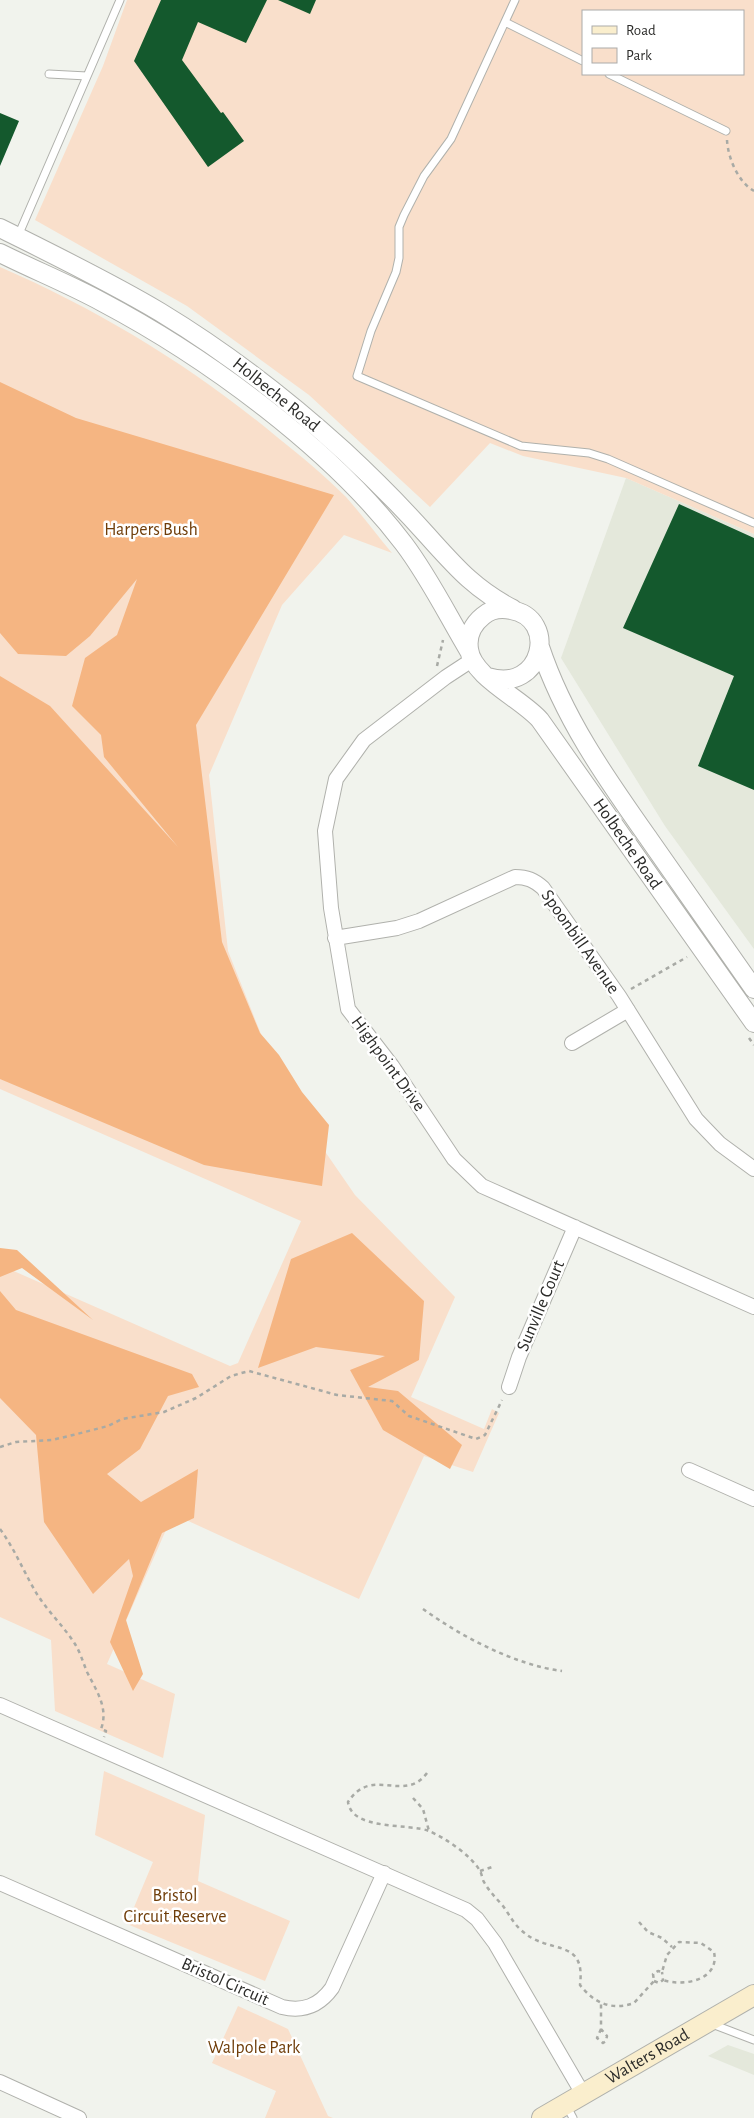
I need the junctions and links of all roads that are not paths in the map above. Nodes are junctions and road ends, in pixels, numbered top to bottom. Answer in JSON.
{"nodes":[{"id":1,"x":120,"y":0,"type":"edge"},
{"id":2,"x":515,"y":0,"type":"edge"},
{"id":3,"x":505,"y":22,"type":"junction"},
{"id":4,"x":582,"y":60,"type":"edge"},
{"id":5,"x":49,"y":74,"type":"dead end"},
{"id":6,"x":612,"y":75,"type":"edge"},
{"id":7,"x":87,"y":76,"type":"junction"},
{"id":8,"x":726,"y":131,"type":"road end"},
{"id":9,"x":0,"y":228,"type":"edge"},
{"id":10,"x":17,"y":236,"type":"junction"},
{"id":11,"x":0,"y":253,"type":"edge"},
{"id":12,"x":754,"y":523,"type":"edge"},
{"id":13,"x":516,"y":611,"type":"junction"},
{"id":14,"x":540,"y":648,"type":"junction"},
{"id":15,"x":470,"y":656,"type":"junction"},
{"id":16,"x":488,"y":676,"type":"junction"},
{"id":17,"x":335,"y":938,"type":"junction"},
{"id":18,"x":754,"y":989,"type":"edge"},
{"id":19,"x":628,"y":1010,"type":"junction"},
{"id":20,"x":754,"y":1023,"type":"edge"},
{"id":21,"x":572,"y":1043,"type":"dead end"},
{"id":22,"x":754,"y":1169,"type":"edge"},
{"id":23,"x":575,"y":1227,"type":"junction"},
{"id":24,"x":754,"y":1307,"type":"edge"},
{"id":25,"x":509,"y":1387,"type":"road end"},
{"id":26,"x":689,"y":1470,"type":"dead end"},
{"id":27,"x":754,"y":1499,"type":"edge"},
{"id":28,"x":0,"y":1705,"type":"edge"},
{"id":29,"x":384,"y":1873,"type":"junction"},
{"id":30,"x":0,"y":1883,"type":"edge"},
{"id":31,"x":754,"y":1995,"type":"edge"},
{"id":32,"x":709,"y":2023,"type":"junction"},
{"id":33,"x":754,"y":2040,"type":"edge"},
{"id":34,"x":1,"y":2085,"type":"edge"},
{"id":35,"x":583,"y":2094,"type":"junction"},
{"id":36,"x":569,"y":2111,"type":"edge"},
{"id":37,"x":79,"y":2118,"type":"edge"},
{"id":38,"x":542,"y":2118,"type":"edge"}],
"edges":[{"from":1,"to":7,"type":"lane"},
{"from":2,"to":3,"type":"lane"},
{"from":3,"to":4,"type":"lane"},
{"from":3,"to":12,"type":"lane"},
{"from":5,"to":7,"type":"lane"},
{"from":6,"to":8,"type":"lane"},
{"from":7,"to":10,"type":"lane"},
{"from":9,"to":10,"type":"street","name":"Holbeche Road"},
{"from":10,"to":13,"type":"street","name":"Holbeche Road"},
{"from":11,"to":15,"type":"street","name":"Holbeche Road"},
{"from":13,"to":14,"type":"street"},
{"from":13,"to":15,"type":"street"},
{"from":14,"to":16,"type":"street"},
{"from":14,"to":18,"type":"street","name":"Holbeche Road"},
{"from":15,"to":16,"type":"street"},
{"from":15,"to":17,"type":"street","name":"Highpoint Drive"},
{"from":16,"to":20,"type":"street","name":"Holbeche Road"},
{"from":17,"to":19,"type":"street","name":"Spoonbill Avenue"},
{"from":17,"to":23,"type":"street","name":"Highpoint Drive"},
{"from":19,"to":21,"type":"street"},
{"from":19,"to":22,"type":"street","name":"Spoonbill Avenue"},
{"from":23,"to":24,"type":"street","name":"Highpoint Drive"},
{"from":23,"to":25,"type":"street","name":"Sunville Court"},
{"from":26,"to":27,"type":"street"},
{"from":28,"to":29,"type":"street"},
{"from":29,"to":30,"type":"street","name":"Bristol Circuit"},
{"from":29,"to":35,"type":"street"},
{"from":31,"to":32,"type":"main road","name":"Walters Road"},
{"from":32,"to":33,"type":"lane"},
{"from":32,"to":35,"type":"main road","name":"Walters Road"},
{"from":34,"to":37,"type":"street"},
{"from":35,"to":36,"type":"main road","name":"Walters Road"},
{"from":36,"to":38,"type":"main road","name":"Walters Road"}]}
